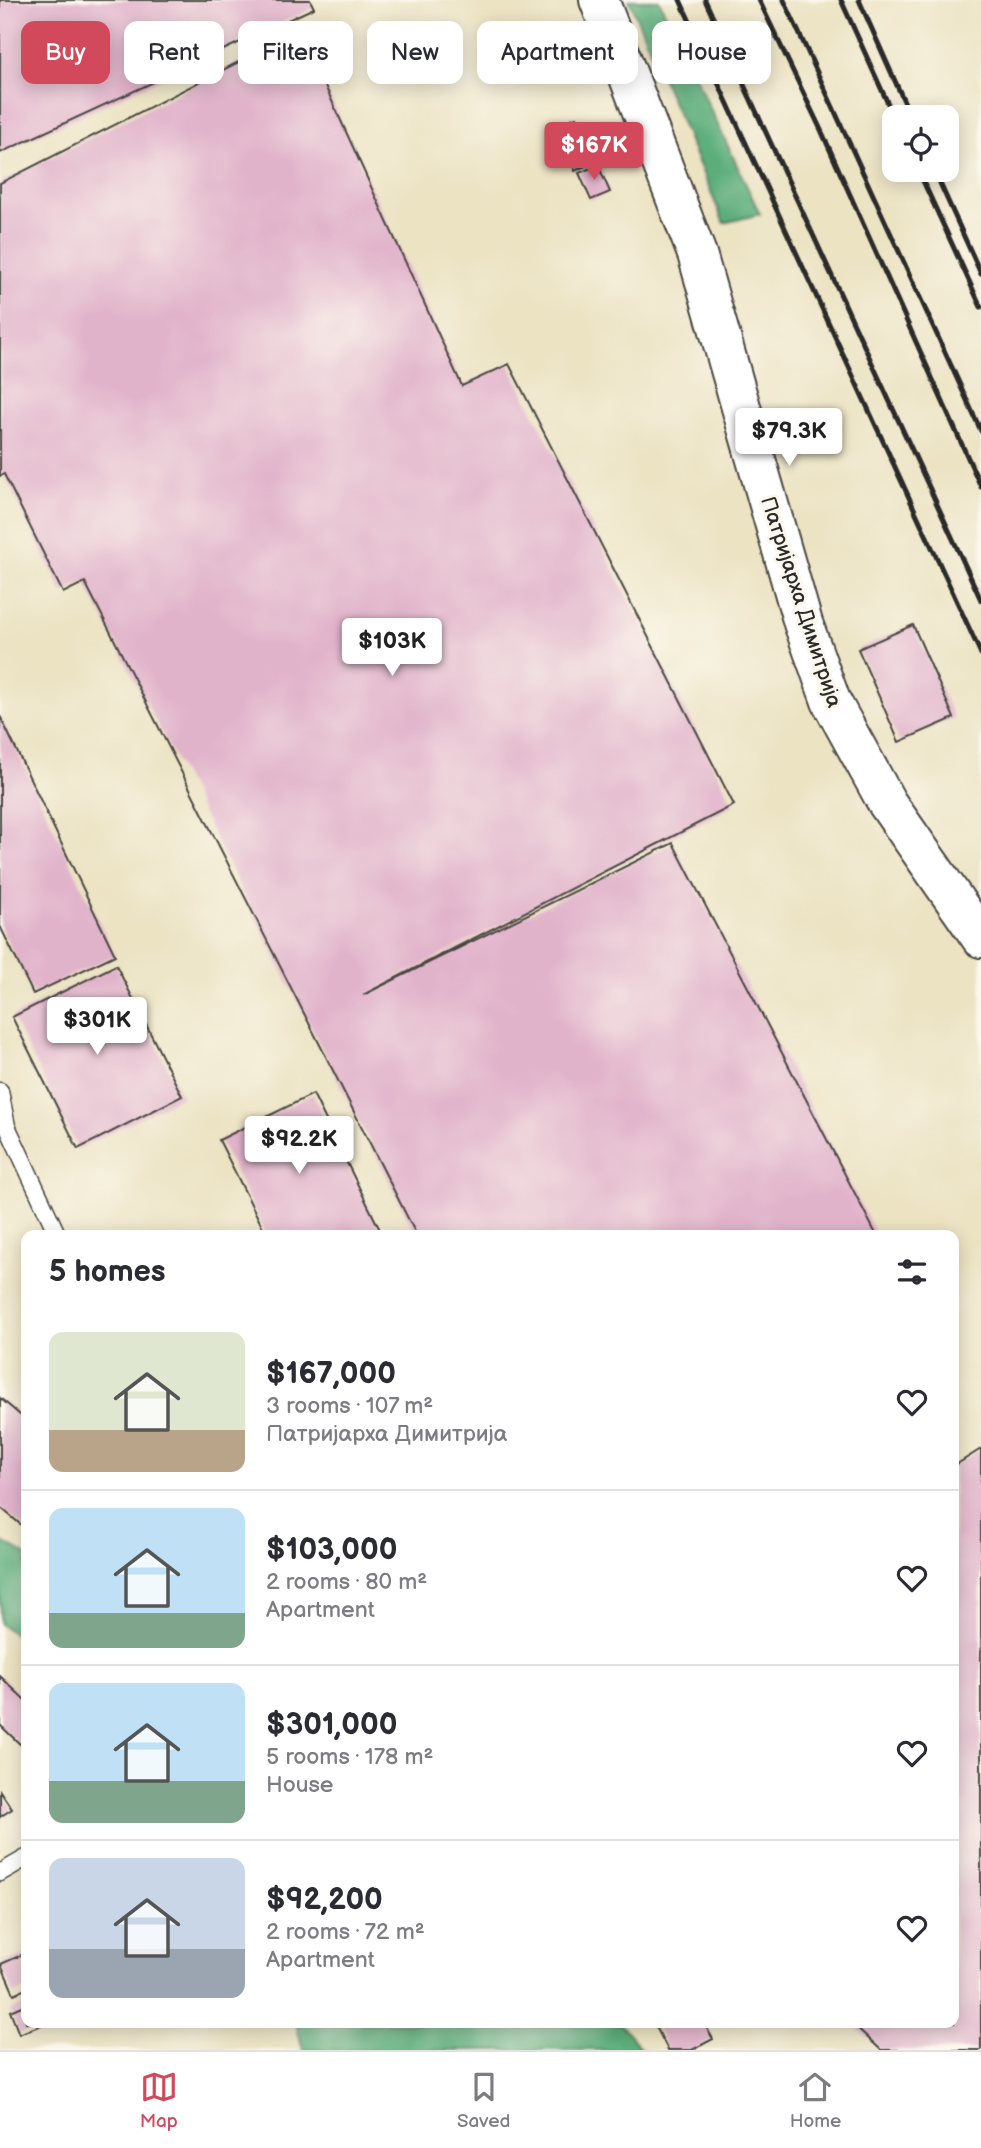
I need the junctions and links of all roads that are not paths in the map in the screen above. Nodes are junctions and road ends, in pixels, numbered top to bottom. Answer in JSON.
{"nodes":[{"id":1,"x":599,"y":0,"type":"edge"},
{"id":2,"x":981,"y":938,"type":"edge"},
{"id":3,"x":0,"y":1091,"type":"edge"},
{"id":4,"x":55,"y":1230,"type":"edge"},
{"id":5,"x":21,"y":1861,"type":"edge"},
{"id":6,"x":0,"y":1873,"type":"edge"}],
"edges":[{"from":1,"to":2,"type":"main road","name":"Патријарха Димитрија"},
{"from":3,"to":4,"type":"lane"},
{"from":5,"to":6,"type":"lane"}]}
